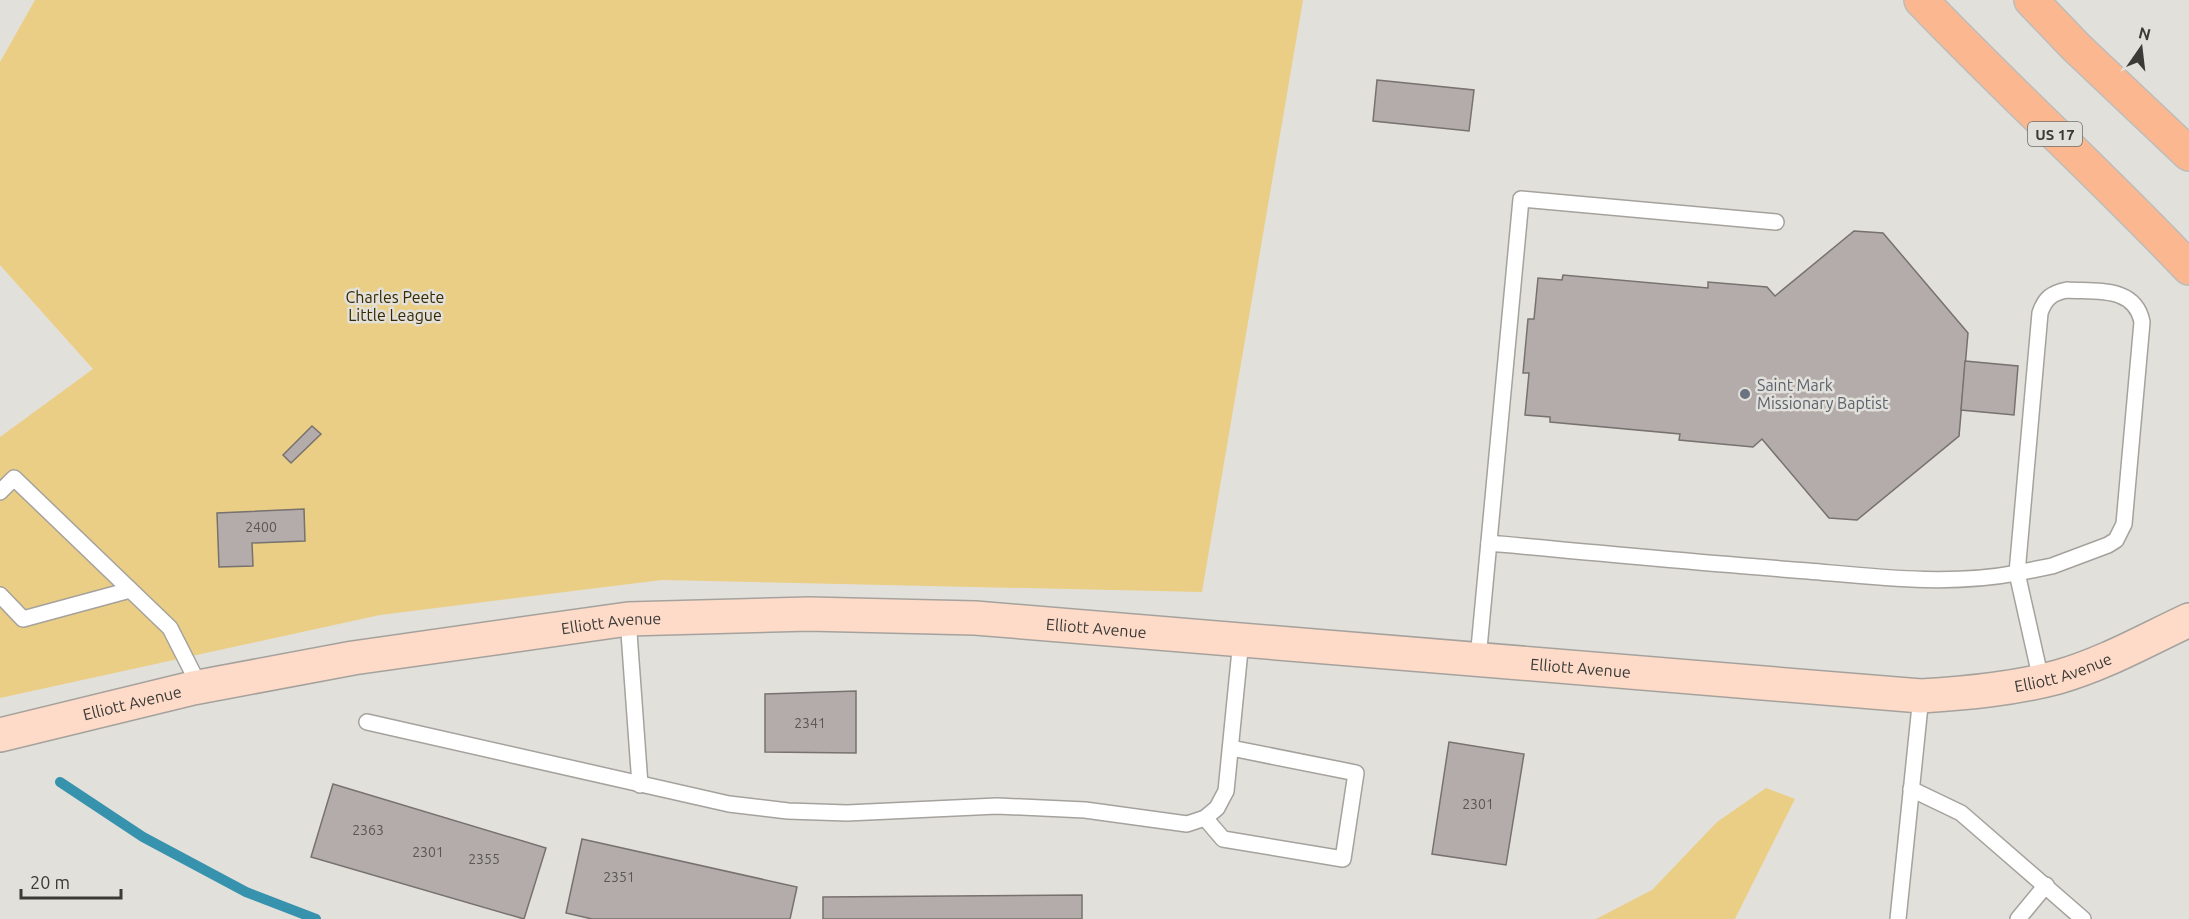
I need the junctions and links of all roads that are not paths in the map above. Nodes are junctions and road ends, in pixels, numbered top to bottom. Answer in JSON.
{"nodes":[{"id":1,"x":1921,"y":0,"type":"edge"},
{"id":2,"x":2031,"y":0,"type":"edge"},
{"id":3,"x":2189,"y":154,"type":"edge"},
{"id":4,"x":1776,"y":222,"type":"dead end"},
{"id":5,"x":2189,"y":268,"type":"edge"},
{"id":6,"x":0,"y":492,"type":"edge"},
{"id":7,"x":1489,"y":543,"type":"junction"},
{"id":8,"x":2018,"y":573,"type":"junction"},
{"id":9,"x":130,"y":590,"type":"junction"},
{"id":10,"x":0,"y":595,"type":"edge"},
{"id":11,"x":628,"y":619,"type":"junction"},
{"id":12,"x":2189,"y":620,"type":"edge"},
{"id":13,"x":1241,"y":640,"type":"junction"},
{"id":14,"x":1479,"y":659,"type":"junction"},
{"id":15,"x":2041,"y":680,"type":"junction"},
{"id":16,"x":200,"y":687,"type":"junction"},
{"id":17,"x":1921,"y":696,"type":"junction"},
{"id":18,"x":367,"y":722,"type":"dead end"},
{"id":19,"x":0,"y":735,"type":"edge"},
{"id":20,"x":1231,"y":748,"type":"junction"},
{"id":21,"x":640,"y":785,"type":"junction"},
{"id":22,"x":1911,"y":789,"type":"junction"},
{"id":23,"x":1205,"y":818,"type":"junction"},
{"id":24,"x":2046,"y":885,"type":"junction"},
{"id":25,"x":1898,"y":919,"type":"edge"},
{"id":26,"x":2018,"y":919,"type":"edge"},
{"id":27,"x":2083,"y":919,"type":"edge"}],
"edges":[{"from":1,"to":5,"type":"main road","number":"US 17"},
{"from":2,"to":3,"type":"main road"},
{"from":4,"to":7,"type":"lane"},
{"from":6,"to":9,"type":"lane"},
{"from":7,"to":8,"type":"lane"},
{"from":7,"to":14,"type":"lane"},
{"from":8,"to":8,"type":"lane"},
{"from":8,"to":15,"type":"lane"},
{"from":9,"to":10,"type":"lane"},
{"from":9,"to":16,"type":"lane"},
{"from":11,"to":13,"type":"street","name":"Elliott Avenue"},
{"from":11,"to":16,"type":"street","name":"Elliott Avenue"},
{"from":11,"to":21,"type":"lane"},
{"from":12,"to":15,"type":"street","name":"Elliott Avenue"},
{"from":13,"to":14,"type":"street","name":"Elliott Avenue"},
{"from":13,"to":20,"type":"lane"},
{"from":14,"to":17,"type":"street","name":"Elliott Avenue"},
{"from":15,"to":17,"type":"street","name":"Elliott Avenue"},
{"from":16,"to":19,"type":"street","name":"Elliott Avenue"},
{"from":17,"to":22,"type":"lane"},
{"from":18,"to":21,"type":"lane"},
{"from":20,"to":23,"type":"lane"},
{"from":20,"to":23,"type":"lane"},
{"from":21,"to":23,"type":"lane"},
{"from":22,"to":24,"type":"lane"},
{"from":22,"to":25,"type":"lane"},
{"from":24,"to":26,"type":"lane"},
{"from":24,"to":27,"type":"lane"}]}
